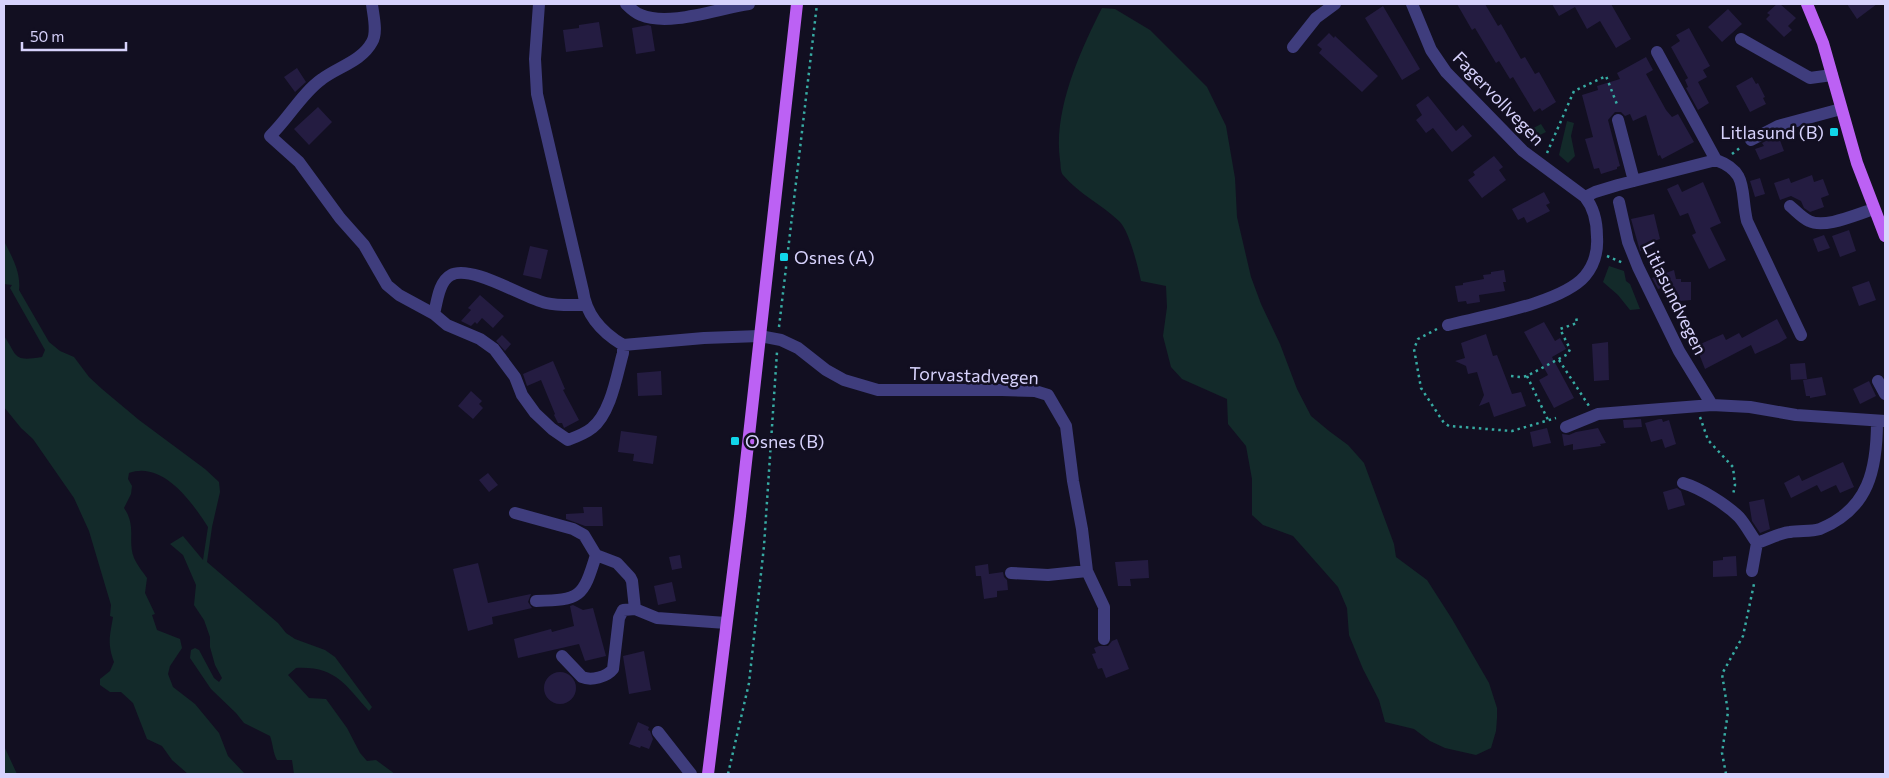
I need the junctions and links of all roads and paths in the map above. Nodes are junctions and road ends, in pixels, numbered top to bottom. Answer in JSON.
{"nodes":[{"id":1,"x":372,"y":4,"type":"edge"},
{"id":2,"x":539,"y":4,"type":"edge"},
{"id":3,"x":626,"y":4,"type":"edge"},
{"id":4,"x":749,"y":4,"type":"edge"},
{"id":5,"x":798,"y":4,"type":"edge"},
{"id":6,"x":817,"y":4,"type":"edge"},
{"id":7,"x":1335,"y":4,"type":"edge"},
{"id":8,"x":1412,"y":4,"type":"edge"},
{"id":9,"x":1808,"y":4,"type":"edge"},
{"id":10,"x":1741,"y":39,"type":"dead end"},
{"id":11,"x":1293,"y":48,"type":"dead end"},
{"id":12,"x":1657,"y":52,"type":"dead end"},
{"id":13,"x":1832,"y":75,"type":"junction"},
{"id":14,"x":1841,"y":110,"type":"junction"},
{"id":15,"x":1618,"y":120,"type":"joint"},
{"id":16,"x":1751,"y":140,"type":"joint"},
{"id":17,"x":1716,"y":160,"type":"junction"},
{"id":18,"x":1542,"y":166,"type":"junction"},
{"id":19,"x":1634,"y":181,"type":"junction"},
{"id":20,"x":1585,"y":197,"type":"junction"},
{"id":21,"x":1619,"y":202,"type":"dead end"},
{"id":22,"x":1790,"y":206,"type":"dead end"},
{"id":23,"x":1874,"y":209,"type":"junction"},
{"id":24,"x":1885,"y":236,"type":"edge"},
{"id":25,"x":1597,"y":251,"type":"junction"},
{"id":26,"x":1638,"y":267,"type":"junction"},
{"id":27,"x":585,"y":305,"type":"junction"},
{"id":28,"x":434,"y":314,"type":"junction"},
{"id":29,"x":1576,"y":316,"type":"dead end"},
{"id":30,"x":1448,"y":325,"type":"joint"},
{"id":31,"x":1801,"y":335,"type":"dead end"},
{"id":32,"x":760,"y":336,"type":"junction"},
{"id":33,"x":778,"y":339,"type":"junction"},
{"id":34,"x":623,"y":346,"type":"junction"},
{"id":35,"x":1558,"y":359,"type":"junction"},
{"id":36,"x":1511,"y":376,"type":"dead end"},
{"id":37,"x":1527,"y":376,"type":"junction"},
{"id":38,"x":1878,"y":381,"type":"dead end"},
{"id":39,"x":1885,"y":394,"type":"edge"},
{"id":40,"x":1712,"y":405,"type":"junction"},
{"id":41,"x":1696,"y":406,"type":"junction"},
{"id":42,"x":1591,"y":409,"type":"junction"},
{"id":43,"x":1548,"y":421,"type":"junction"},
{"id":44,"x":1565,"y":421,"type":"joint"},
{"id":45,"x":1881,"y":421,"type":"edge"},
{"id":46,"x":1683,"y":483,"type":"dead end"},
{"id":47,"x":515,"y":513,"type":"dead end"},
{"id":48,"x":1740,"y":518,"type":"junction"},
{"id":49,"x":1757,"y":543,"type":"junction"},
{"id":50,"x":596,"y":555,"type":"junction"},
{"id":51,"x":1088,"y":571,"type":"junction"},
{"id":52,"x":1752,"y":571,"type":"joint"},
{"id":53,"x":1011,"y":574,"type":"dead end"},
{"id":54,"x":536,"y":601,"type":"dead end"},
{"id":55,"x":635,"y":609,"type":"junction"},
{"id":56,"x":726,"y":623,"type":"junction"},
{"id":57,"x":1104,"y":639,"type":"dead end"},
{"id":58,"x":562,"y":656,"type":"dead end"},
{"id":59,"x":658,"y":732,"type":"dead end"},
{"id":60,"x":691,"y":774,"type":"edge"},
{"id":61,"x":708,"y":774,"type":"edge"},
{"id":62,"x":728,"y":774,"type":"edge"},
{"id":63,"x":1726,"y":774,"type":"edge"}],
"edges":[{"from":1,"to":28,"type":"street"},
{"from":2,"to":27,"type":"street"},
{"from":3,"to":4,"type":"street"},
{"from":5,"to":32,"type":"main road"},
{"from":6,"to":33,"type":"path"},
{"from":7,"to":11,"type":"street"},
{"from":8,"to":18,"type":"street","name":"Fagervollvegen"},
{"from":9,"to":13,"type":"main road"},
{"from":10,"to":13,"type":"street"},
{"from":12,"to":17,"type":"street"},
{"from":13,"to":14,"type":"main road"},
{"from":14,"to":16,"type":"street"},
{"from":14,"to":23,"type":"main road"},
{"from":15,"to":18,"type":"path"},
{"from":15,"to":19,"type":"street"},
{"from":16,"to":17,"type":"path"},
{"from":17,"to":19,"type":"street"},
{"from":17,"to":31,"type":"street"},
{"from":18,"to":20,"type":"street","name":"Fagervollvegen"},
{"from":19,"to":20,"type":"street"},
{"from":20,"to":25,"type":"street","name":"Fagervollvegen"},
{"from":21,"to":26,"type":"street","name":"Litlasundvegen"},
{"from":22,"to":23,"type":"street"},
{"from":23,"to":24,"type":"main road"},
{"from":25,"to":26,"type":"path"},
{"from":25,"to":30,"type":"street","name":"Fagervollvegen"},
{"from":26,"to":40,"type":"street","name":"Litlasundvegen"},
{"from":27,"to":28,"type":"street"},
{"from":27,"to":34,"type":"street"},
{"from":28,"to":34,"type":"street"},
{"from":29,"to":35,"type":"path"},
{"from":30,"to":43,"type":"path"},
{"from":32,"to":33,"type":"street","name":"Torvastadvegen"},
{"from":32,"to":34,"type":"street","name":"Torvastadvegen"},
{"from":32,"to":56,"type":"main road"},
{"from":33,"to":51,"type":"street","name":"Torvastadvegen"},
{"from":33,"to":62,"type":"path"},
{"from":35,"to":37,"type":"path"},
{"from":35,"to":42,"type":"path"},
{"from":36,"to":37,"type":"path"},
{"from":37,"to":43,"type":"path"},
{"from":38,"to":39,"type":"street"},
{"from":40,"to":41,"type":"street"},
{"from":40,"to":45,"type":"street"},
{"from":41,"to":42,"type":"street"},
{"from":41,"to":48,"type":"path"},
{"from":42,"to":44,"type":"street"},
{"from":43,"to":44,"type":"path"},
{"from":45,"to":49,"type":"street"},
{"from":46,"to":48,"type":"street"},
{"from":47,"to":50,"type":"street"},
{"from":48,"to":49,"type":"street"},
{"from":49,"to":52,"type":"street"},
{"from":50,"to":54,"type":"street"},
{"from":50,"to":55,"type":"street"},
{"from":51,"to":53,"type":"street"},
{"from":51,"to":57,"type":"street","name":"Torvastadvegen"},
{"from":52,"to":63,"type":"path"},
{"from":55,"to":56,"type":"street"},
{"from":55,"to":58,"type":"street"},
{"from":56,"to":61,"type":"main road"},
{"from":59,"to":60,"type":"street"}]}
